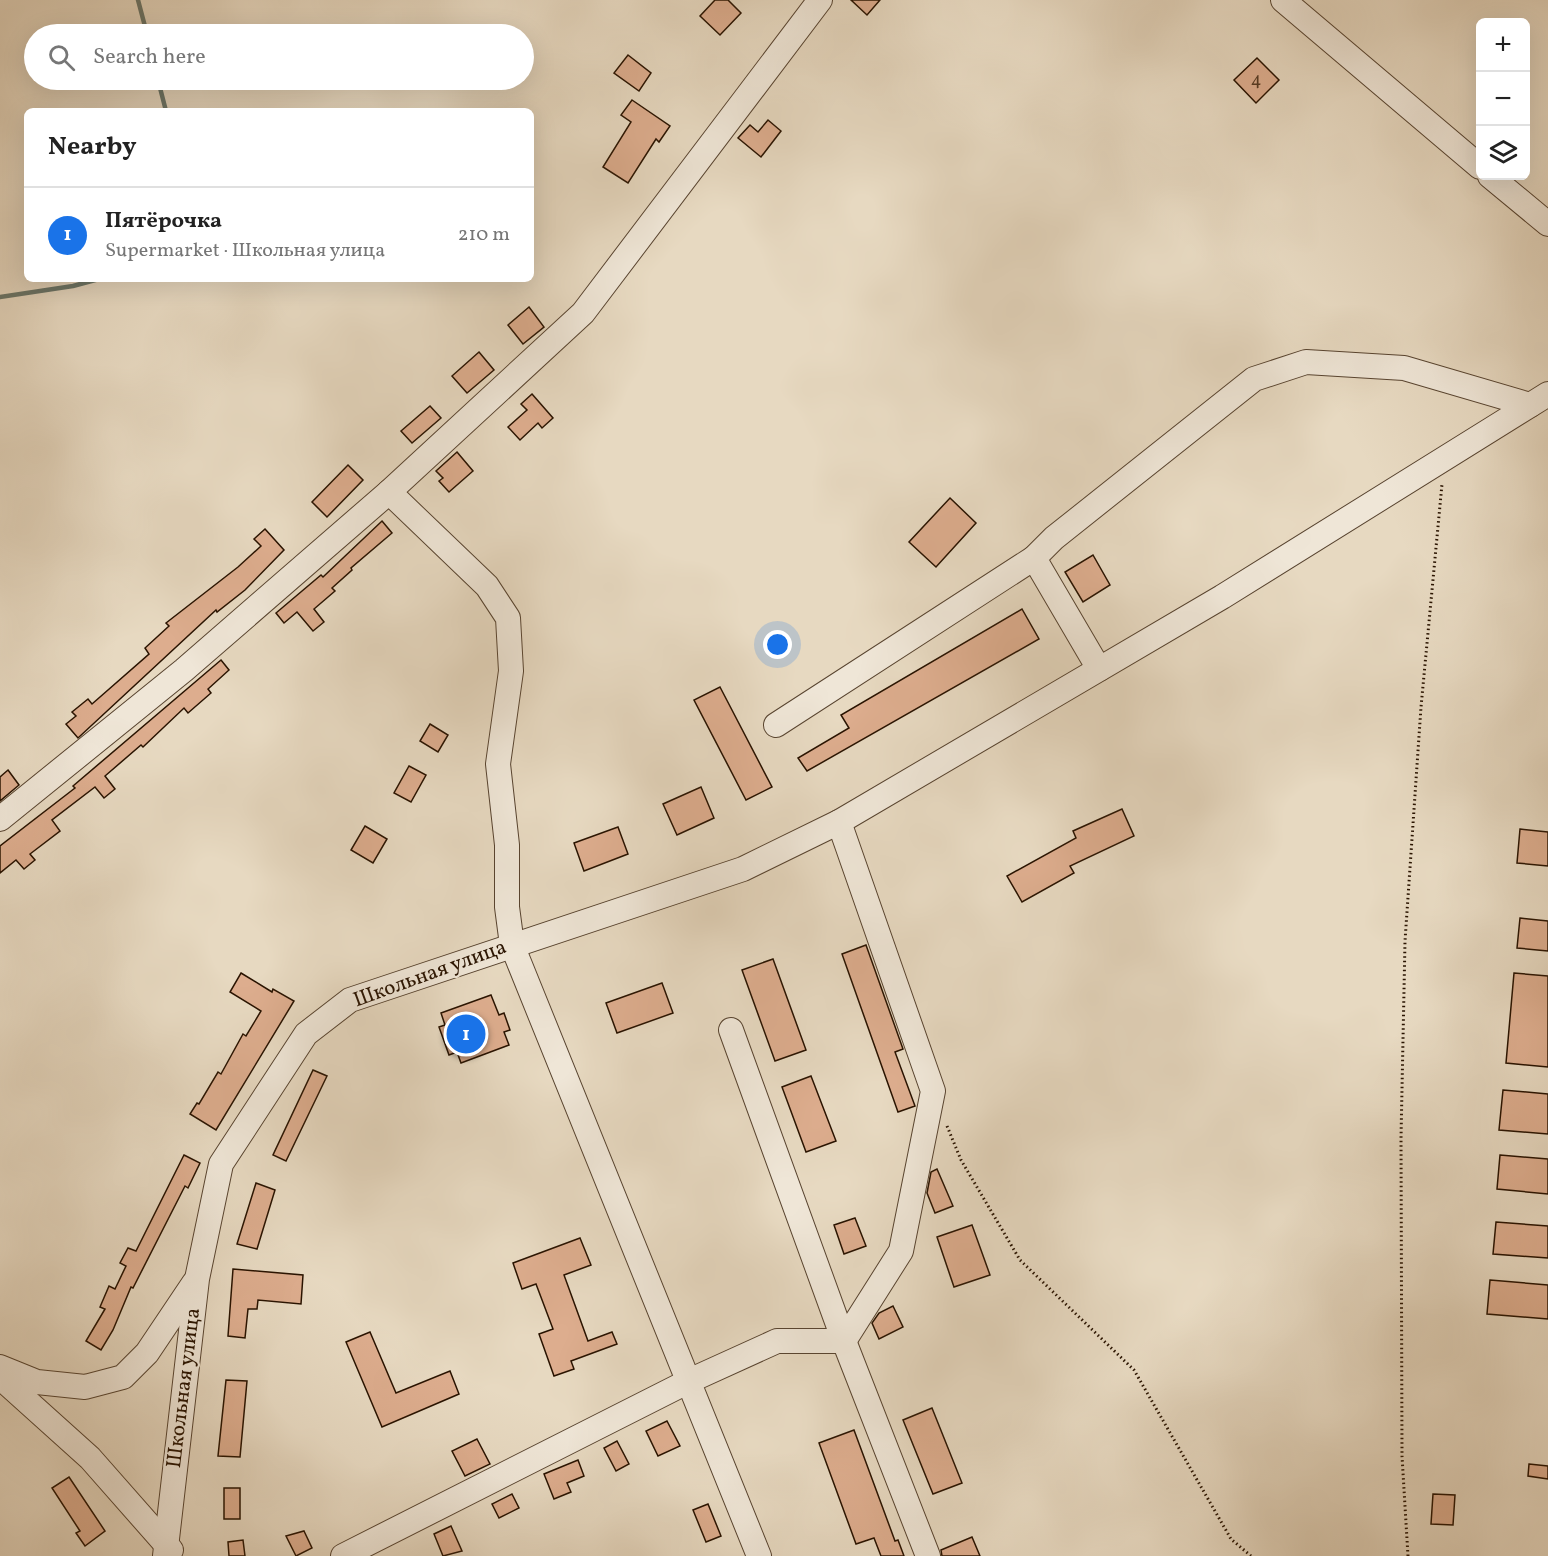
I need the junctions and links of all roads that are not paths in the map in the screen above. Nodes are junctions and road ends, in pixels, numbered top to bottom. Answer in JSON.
{"nodes":[{"id":1,"x":820,"y":0,"type":"edge"},
{"id":2,"x":1283,"y":0,"type":"edge"},
{"id":3,"x":1476,"y":164,"type":"edge"},
{"id":4,"x":1495,"y":180,"type":"edge"},
{"id":5,"x":1548,"y":224,"type":"edge"},
{"id":6,"x":1539,"y":400,"type":"edge"},
{"id":7,"x":389,"y":492,"type":"junction"},
{"id":8,"x":1034,"y":558,"type":"junction"},
{"id":9,"x":1099,"y":669,"type":"junction"},
{"id":10,"x":776,"y":725,"type":"dead end"},
{"id":11,"x":0,"y":819,"type":"edge"},
{"id":12,"x":839,"y":822,"type":"junction"},
{"id":13,"x":512,"y":945,"type":"junction"},
{"id":14,"x":731,"y":1030,"type":"dead end"},
{"id":15,"x":197,"y":1279,"type":"junction"},
{"id":16,"x":844,"y":1341,"type":"junction"},
{"id":17,"x":0,"y":1367,"type":"edge"},
{"id":18,"x":0,"y":1377,"type":"edge"},
{"id":19,"x":689,"y":1381,"type":"junction"},
{"id":20,"x":169,"y":1551,"type":"edge"},
{"id":21,"x":343,"y":1556,"type":"edge"},
{"id":22,"x":759,"y":1556,"type":"edge"},
{"id":23,"x":928,"y":1556,"type":"edge"}],
"edges":[{"from":1,"to":7,"type":"street"},
{"from":2,"to":3,"type":"street"},
{"from":4,"to":5,"type":"street"},
{"from":6,"to":8,"type":"street"},
{"from":6,"to":9,"type":"street","name":"Школьная улица"},
{"from":7,"to":11,"type":"street"},
{"from":7,"to":13,"type":"street"},
{"from":8,"to":9,"type":"street"},
{"from":8,"to":10,"type":"street"},
{"from":9,"to":12,"type":"street","name":"Школьная улица"},
{"from":12,"to":13,"type":"street","name":"Школьная улица"},
{"from":12,"to":16,"type":"street"},
{"from":13,"to":15,"type":"street","name":"Школьная улица"},
{"from":13,"to":19,"type":"street"},
{"from":14,"to":16,"type":"street"},
{"from":15,"to":17,"type":"street"},
{"from":15,"to":20,"type":"street","name":"Школьная улица"},
{"from":16,"to":19,"type":"street"},
{"from":16,"to":23,"type":"street"},
{"from":18,"to":20,"type":"street"},
{"from":19,"to":21,"type":"street"},
{"from":19,"to":22,"type":"street"}]}
